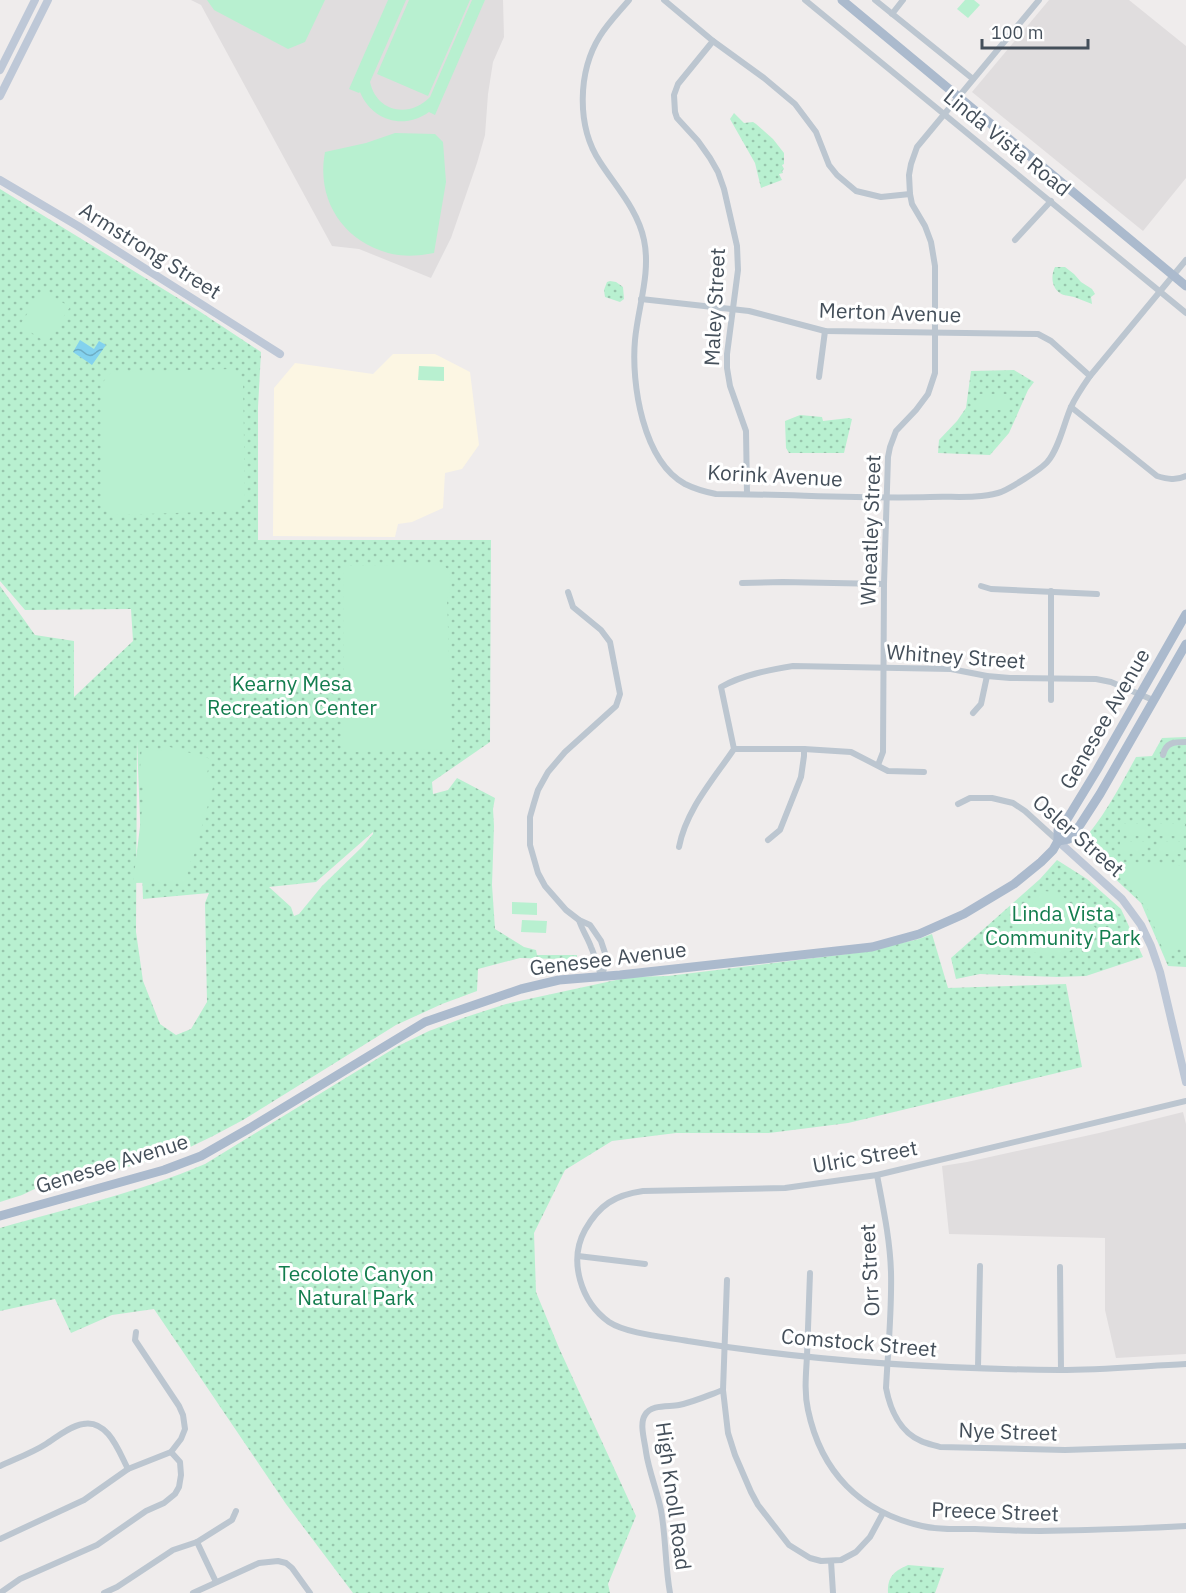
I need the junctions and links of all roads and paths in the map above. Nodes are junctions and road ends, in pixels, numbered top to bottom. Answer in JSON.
{"nodes":[{"id":1,"x":35,"y":0,"type":"edge"},
{"id":2,"x":48,"y":0,"type":"edge"},
{"id":3,"x":628,"y":0,"type":"edge"},
{"id":4,"x":664,"y":0,"type":"edge"},
{"id":5,"x":805,"y":0,"type":"edge"},
{"id":6,"x":842,"y":0,"type":"edge"},
{"id":7,"x":874,"y":0,"type":"edge"},
{"id":8,"x":903,"y":0,"type":"edge"},
{"id":9,"x":1039,"y":0,"type":"edge"},
{"id":10,"x":892,"y":14,"type":"junction"},
{"id":11,"x":713,"y":41,"type":"junction"},
{"id":12,"x":0,"y":70,"type":"edge"},
{"id":13,"x":974,"y":79,"type":"junction"},
{"id":14,"x":0,"y":96,"type":"edge"},
{"id":15,"x":958,"y":97,"type":"junction"},
{"id":16,"x":944,"y":115,"type":"junction"},
{"id":17,"x":0,"y":180,"type":"edge"},
{"id":18,"x":910,"y":194,"type":"junction"},
{"id":19,"x":1051,"y":201,"type":"junction"},
{"id":20,"x":1016,"y":240,"type":"dead end"},
{"id":21,"x":1186,"y":260,"type":"edge"},
{"id":22,"x":1173,"y":275,"type":"junction"},
{"id":23,"x":1186,"y":285,"type":"edge"},
{"id":24,"x":1159,"y":292,"type":"junction"},
{"id":25,"x":641,"y":299,"type":"junction"},
{"id":26,"x":733,"y":309,"type":"junction"},
{"id":27,"x":1186,"y":313,"type":"edge"},
{"id":28,"x":825,"y":331,"type":"junction"},
{"id":29,"x":935,"y":332,"type":"junction"},
{"id":30,"x":280,"y":354,"type":"dead end"},
{"id":31,"x":1090,"y":376,"type":"junction"},
{"id":32,"x":819,"y":377,"type":"dead end"},
{"id":33,"x":1071,"y":407,"type":"junction"},
{"id":34,"x":1186,"y":476,"type":"edge"},
{"id":35,"x":747,"y":494,"type":"junction"},
{"id":36,"x":886,"y":498,"type":"junction"},
{"id":37,"x":742,"y":583,"type":"dead end"},
{"id":38,"x":884,"y":584,"type":"junction"},
{"id":39,"x":981,"y":586,"type":"dead end"},
{"id":40,"x":1052,"y":591,"type":"junction"},
{"id":41,"x":568,"y":592,"type":"dead end"},
{"id":42,"x":1097,"y":594,"type":"dead end"},
{"id":43,"x":1186,"y":614,"type":"edge"},
{"id":44,"x":1186,"y":644,"type":"edge"},
{"id":45,"x":884,"y":669,"type":"junction"},
{"id":46,"x":987,"y":676,"type":"junction"},
{"id":47,"x":1052,"y":679,"type":"junction"},
{"id":48,"x":1140,"y":695,"type":"junction"},
{"id":49,"x":1051,"y":700,"type":"dead end"},
{"id":50,"x":1153,"y":700,"type":"junction"},
{"id":51,"x":973,"y":713,"type":"dead end"},
{"id":52,"x":1186,"y":742,"type":"edge"},
{"id":53,"x":734,"y":749,"type":"junction"},
{"id":54,"x":804,"y":749,"type":"junction"},
{"id":55,"x":1163,"y":755,"type":"dead end"},
{"id":56,"x":878,"y":765,"type":"junction"},
{"id":57,"x":924,"y":772,"type":"dead end"},
{"id":58,"x":958,"y":804,"type":"dead end"},
{"id":59,"x":768,"y":840,"type":"dead end"},
{"id":60,"x":1058,"y":841,"type":"junction"},
{"id":61,"x":679,"y":847,"type":"dead end"},
{"id":62,"x":579,"y":920,"type":"junction"},
{"id":63,"x":602,"y":975,"type":"junction"},
{"id":64,"x":1186,"y":1082,"type":"edge"},
{"id":65,"x":1186,"y":1101,"type":"edge"},
{"id":66,"x":877,"y":1175,"type":"junction"},
{"id":67,"x":0,"y":1216,"type":"edge"},
{"id":68,"x":578,"y":1256,"type":"junction"},
{"id":69,"x":645,"y":1264,"type":"dead end"},
{"id":70,"x":980,"y":1266,"type":"dead end"},
{"id":71,"x":1060,"y":1267,"type":"dead end"},
{"id":72,"x":810,"y":1274,"type":"dead end"},
{"id":73,"x":727,"y":1280,"type":"dead end"},
{"id":74,"x":136,"y":1332,"type":"dead end"},
{"id":75,"x":725,"y":1347,"type":"junction"},
{"id":76,"x":807,"y":1356,"type":"junction"},
{"id":77,"x":887,"y":1364,"type":"junction"},
{"id":78,"x":1186,"y":1364,"type":"edge"},
{"id":79,"x":978,"y":1368,"type":"junction"},
{"id":80,"x":1061,"y":1370,"type":"junction"},
{"id":81,"x":723,"y":1390,"type":"junction"},
{"id":82,"x":1186,"y":1446,"type":"edge"},
{"id":83,"x":171,"y":1452,"type":"junction"},
{"id":84,"x":0,"y":1466,"type":"edge"},
{"id":85,"x":128,"y":1470,"type":"junction"},
{"id":86,"x":236,"y":1511,"type":"dead end"},
{"id":87,"x":883,"y":1513,"type":"junction"},
{"id":88,"x":1186,"y":1526,"type":"edge"},
{"id":89,"x":0,"y":1539,"type":"edge"},
{"id":90,"x":197,"y":1542,"type":"junction"},
{"id":91,"x":831,"y":1561,"type":"junction"},
{"id":92,"x":216,"y":1582,"type":"junction"},
{"id":93,"x":0,"y":1593,"type":"edge"},
{"id":94,"x":104,"y":1593,"type":"edge"},
{"id":95,"x":193,"y":1593,"type":"edge"},
{"id":96,"x":310,"y":1593,"type":"edge"},
{"id":97,"x":670,"y":1593,"type":"edge"},
{"id":98,"x":833,"y":1593,"type":"edge"}],
"edges":[{"from":1,"to":12,"type":"street"},
{"from":2,"to":14,"type":"street"},
{"from":3,"to":25,"type":"street","name":"Korink Avenue"},
{"from":4,"to":11,"type":"street"},
{"from":5,"to":16,"type":"street","name":"Linda Vista Road"},
{"from":6,"to":15,"type":"main road","name":"Linda Vista Road"},
{"from":7,"to":10,"type":"street"},
{"from":8,"to":10,"type":"street"},
{"from":9,"to":13,"type":"street","name":"Wheatley Street"},
{"from":10,"to":13,"type":"street"},
{"from":11,"to":18,"type":"street"},
{"from":11,"to":26,"type":"street","name":"Maley Street"},
{"from":13,"to":15,"type":"street","name":"Wheatley Street"},
{"from":15,"to":16,"type":"street","name":"Wheatley Street"},
{"from":15,"to":22,"type":"main road","name":"Linda Vista Road"},
{"from":16,"to":18,"type":"street","name":"Wheatley Street"},
{"from":16,"to":19,"type":"street","name":"Linda Vista Road"},
{"from":17,"to":30,"type":"street","name":"Armstrong Street"},
{"from":18,"to":29,"type":"street","name":"Wheatley Street"},
{"from":19,"to":20,"type":"street"},
{"from":19,"to":24,"type":"street","name":"Linda Vista Road"},
{"from":21,"to":22,"type":"street","name":"Korink Avenue"},
{"from":22,"to":23,"type":"main road","name":"Linda Vista Road"},
{"from":22,"to":24,"type":"street","name":"Korink Avenue"},
{"from":24,"to":27,"type":"street","name":"Linda Vista Road"},
{"from":24,"to":31,"type":"street","name":"Korink Avenue"},
{"from":25,"to":26,"type":"street","name":"Merton Avenue"},
{"from":25,"to":35,"type":"street","name":"Korink Avenue"},
{"from":26,"to":28,"type":"street","name":"Merton Avenue"},
{"from":26,"to":35,"type":"street","name":"Maley Street"},
{"from":28,"to":29,"type":"street","name":"Merton Avenue"},
{"from":28,"to":32,"type":"street"},
{"from":29,"to":31,"type":"street","name":"Merton Avenue"},
{"from":29,"to":36,"type":"street","name":"Wheatley Street"},
{"from":31,"to":33,"type":"street","name":"Korink Avenue"},
{"from":33,"to":34,"type":"street"},
{"from":33,"to":36,"type":"street","name":"Korink Avenue"},
{"from":35,"to":36,"type":"street","name":"Korink Avenue"},
{"from":36,"to":38,"type":"street","name":"Wheatley Street"},
{"from":37,"to":38,"type":"street"},
{"from":38,"to":45,"type":"street","name":"Wheatley Street"},
{"from":39,"to":40,"type":"street"},
{"from":40,"to":42,"type":"street"},
{"from":40,"to":47,"type":"street"},
{"from":41,"to":62,"type":"street"},
{"from":43,"to":48,"type":"main road","name":"Genesee Avenue"},
{"from":44,"to":50,"type":"main road","name":"Genesee Avenue"},
{"from":45,"to":46,"type":"street","name":"Whitney Street"},
{"from":45,"to":53,"type":"street","name":"Whitney Street"},
{"from":45,"to":56,"type":"street","name":"Wheatley Street"},
{"from":46,"to":47,"type":"street","name":"Whitney Street"},
{"from":46,"to":51,"type":"street"},
{"from":47,"to":48,"type":"street","name":"Whitney Street"},
{"from":47,"to":49,"type":"street"},
{"from":48,"to":50,"type":"street","name":"Whitney Street"},
{"from":48,"to":60,"type":"main road","name":"Genesee Avenue"},
{"from":50,"to":60,"type":"main road","name":"Genesee Avenue"},
{"from":52,"to":55,"type":"street"},
{"from":53,"to":54,"type":"street"},
{"from":53,"to":61,"type":"street"},
{"from":54,"to":56,"type":"street"},
{"from":54,"to":59,"type":"street"},
{"from":56,"to":57,"type":"street"},
{"from":58,"to":60,"type":"street","name":"Osler Street"},
{"from":60,"to":63,"type":"main road","name":"Genesee Avenue"},
{"from":60,"to":64,"type":"street","name":"Osler Street"},
{"from":62,"to":63,"type":"street"},
{"from":62,"to":63,"type":"street"},
{"from":63,"to":67,"type":"main road","name":"Genesee Avenue"},
{"from":65,"to":66,"type":"street","name":"Ulric Street"},
{"from":66,"to":68,"type":"street","name":"Ulric Street"},
{"from":66,"to":77,"type":"street","name":"Orr Street"},
{"from":68,"to":69,"type":"street"},
{"from":68,"to":75,"type":"street","name":"Comstock Street"},
{"from":70,"to":79,"type":"street"},
{"from":71,"to":80,"type":"street"},
{"from":72,"to":76,"type":"street","name":"Preece Street"},
{"from":73,"to":75,"type":"street"},
{"from":74,"to":83,"type":"street"},
{"from":75,"to":76,"type":"street","name":"Comstock Street"},
{"from":75,"to":81,"type":"street"},
{"from":76,"to":77,"type":"street","name":"Comstock Street"},
{"from":76,"to":87,"type":"street","name":"Preece Street"},
{"from":77,"to":79,"type":"street","name":"Comstock Street"},
{"from":77,"to":82,"type":"street","name":"Nye Street"},
{"from":78,"to":80,"type":"street","name":"Comstock Street"},
{"from":79,"to":80,"type":"street","name":"Comstock Street"},
{"from":81,"to":91,"type":"street"},
{"from":81,"to":97,"type":"street","name":"High Knoll Road"},
{"from":83,"to":85,"type":"street"},
{"from":83,"to":93,"type":"street"},
{"from":84,"to":85,"type":"street"},
{"from":85,"to":89,"type":"street"},
{"from":86,"to":90,"type":"street"},
{"from":87,"to":88,"type":"street","name":"Preece Street"},
{"from":87,"to":91,"type":"street"},
{"from":90,"to":92,"type":"street"},
{"from":90,"to":94,"type":"street"},
{"from":91,"to":98,"type":"street"},
{"from":92,"to":95,"type":"street"},
{"from":92,"to":96,"type":"street"}]}
